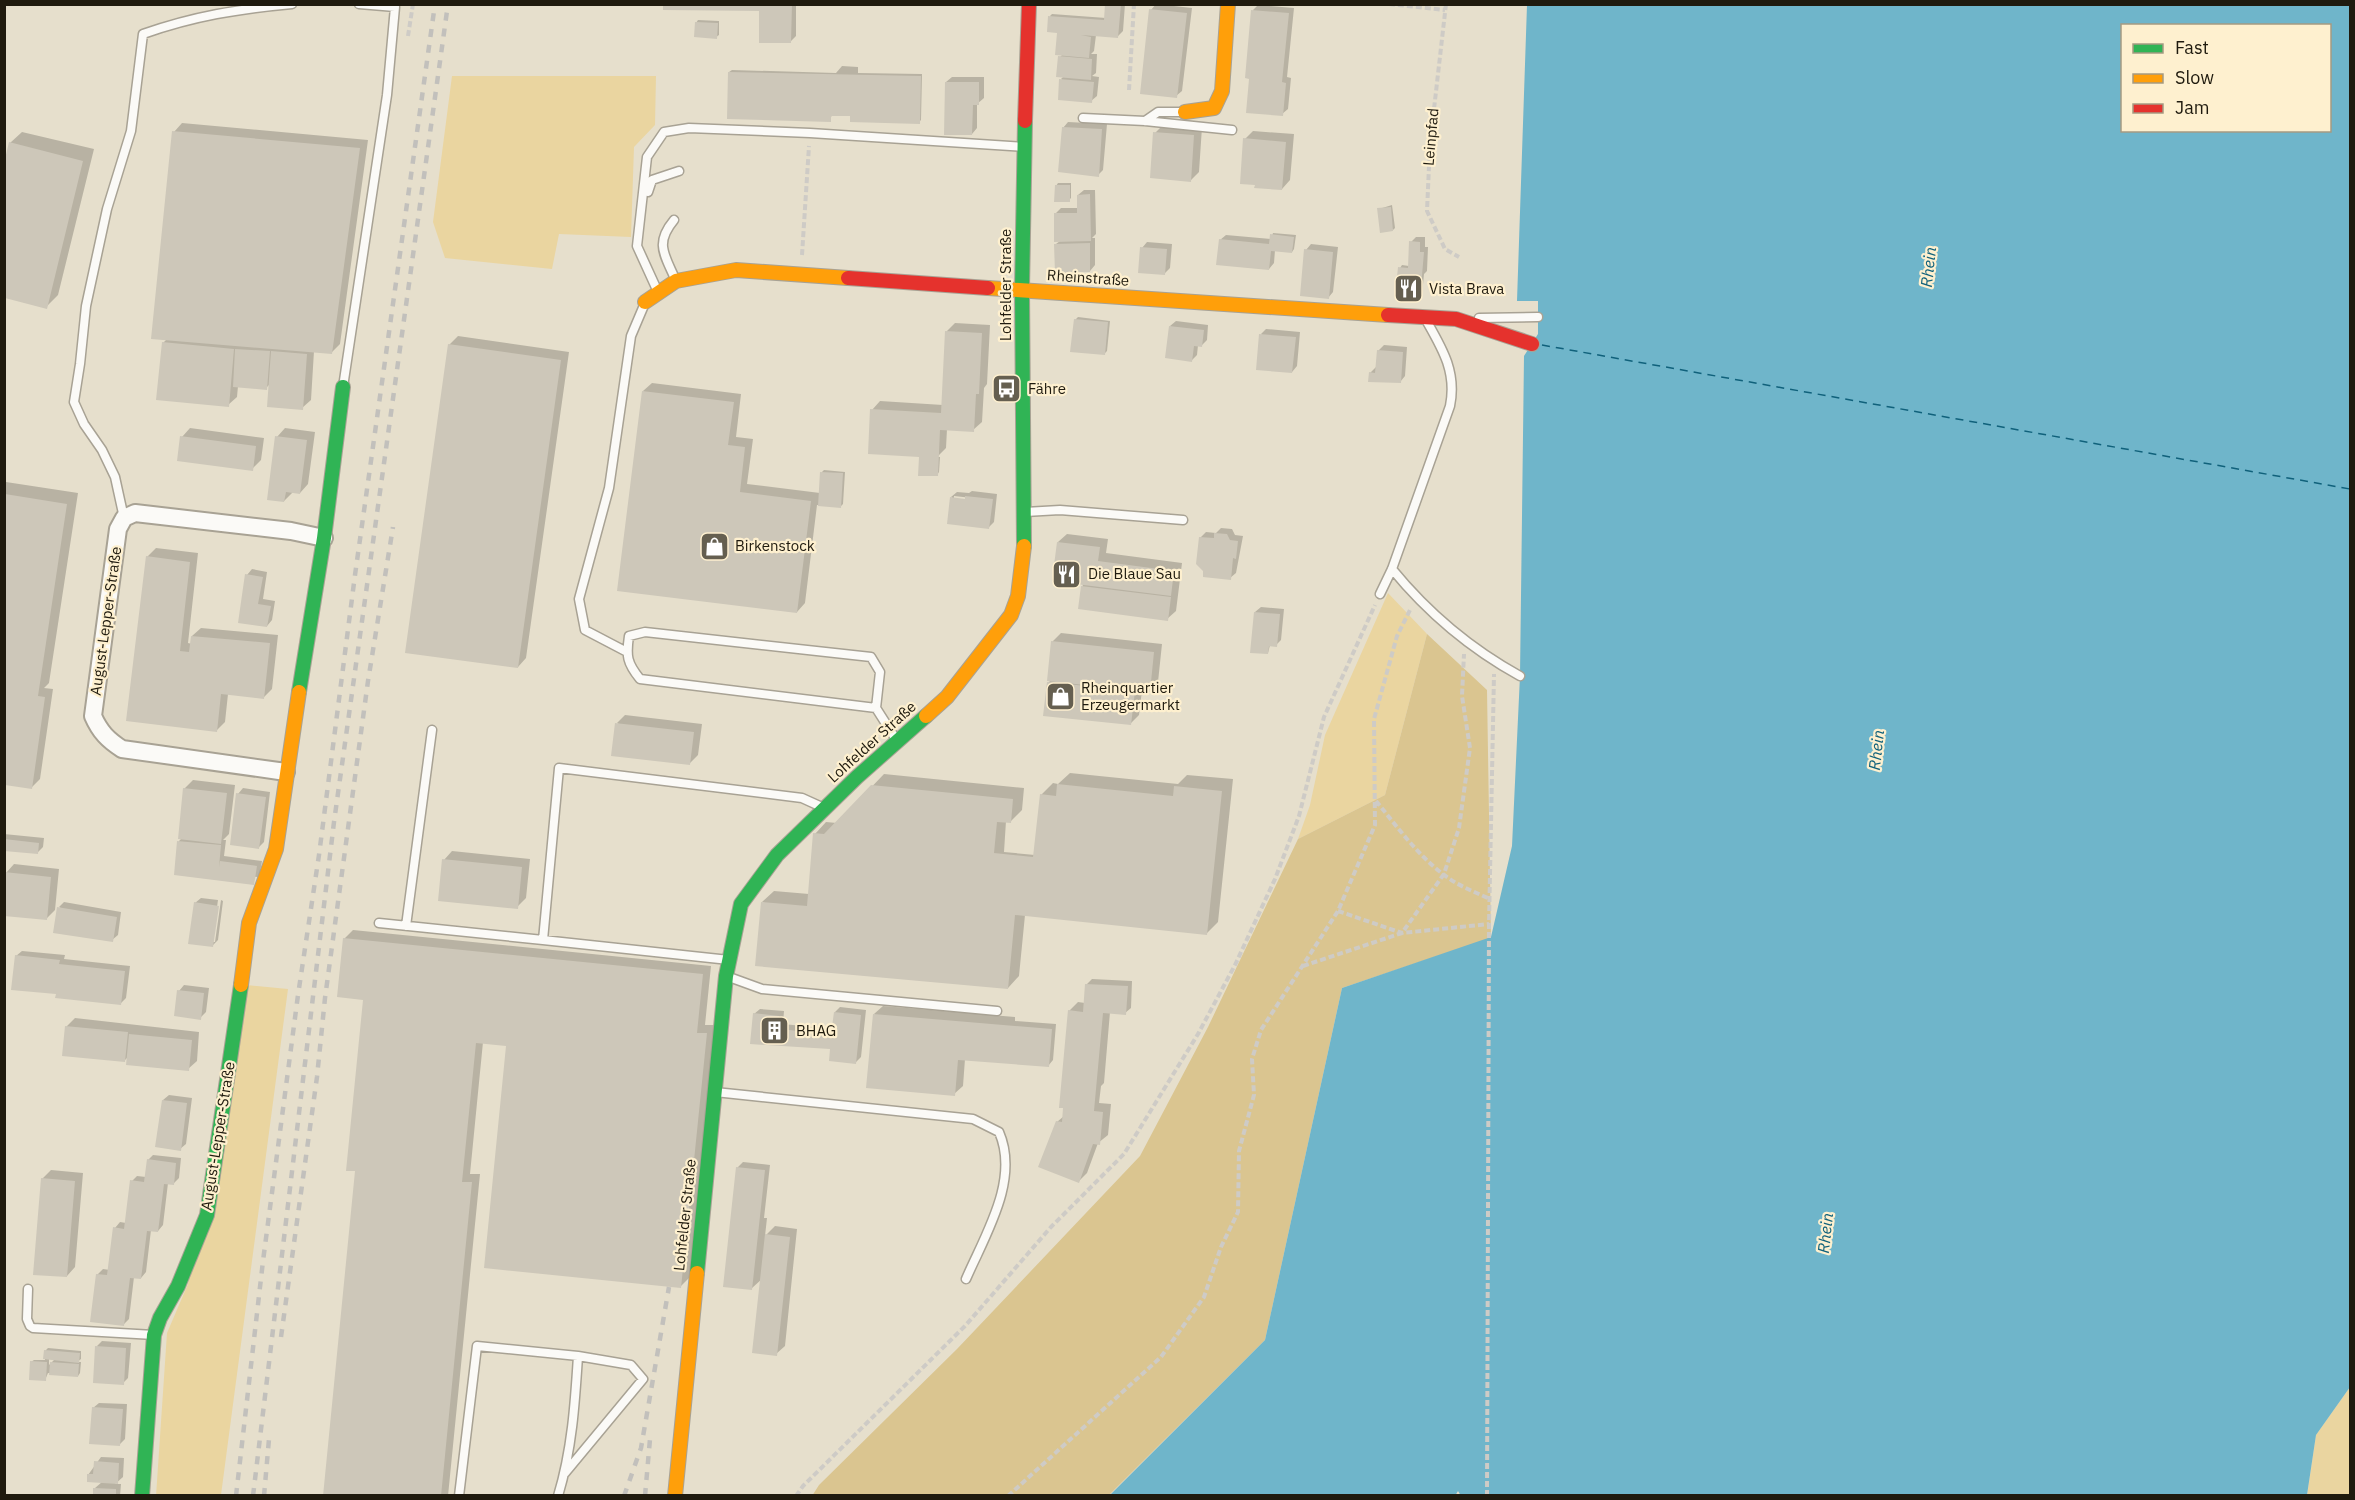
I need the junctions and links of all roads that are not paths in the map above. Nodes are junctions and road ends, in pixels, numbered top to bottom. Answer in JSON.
{"nodes":[{"id":1,"x":292,"y":4,"type":"edge"},
{"id":2,"x":359,"y":4,"type":"edge"},
{"id":3,"x":1029,"y":4,"type":"edge"},
{"id":4,"x":1228,"y":4,"type":"edge"},
{"id":5,"x":1185,"y":112,"type":"joint"},
{"id":6,"x":1083,"y":118,"type":"dead end"},
{"id":7,"x":1145,"y":121,"type":"junction"},
{"id":8,"x":1232,"y":130,"type":"dead end"},
{"id":9,"x":1025,"y":147,"type":"junction"},
{"id":10,"x":679,"y":171,"type":"dead end"},
{"id":11,"x":639,"y":216,"type":"junction"},
{"id":12,"x":674,"y":220,"type":"dead end"},
{"id":13,"x":676,"y":281,"type":"junction"},
{"id":14,"x":1022,"y":289,"type":"junction"},
{"id":15,"x":658,"y":292,"type":"junction"},
{"id":16,"x":645,"y":302,"type":"joint"},
{"id":17,"x":1424,"y":317,"type":"junction"},
{"id":18,"x":1538,"y":317,"type":"dead end"},
{"id":19,"x":1456,"y":319,"type":"junction"},
{"id":20,"x":1532,"y":344,"type":"dead end"},
{"id":21,"x":343,"y":387,"type":"joint"},
{"id":22,"x":1025,"y":512,"type":"junction"},
{"id":23,"x":124,"y":518,"type":"junction"},
{"id":24,"x":1183,"y":520,"type":"dead end"},
{"id":25,"x":324,"y":538,"type":"junction"},
{"id":26,"x":1392,"y":569,"type":"junction"},
{"id":27,"x":1380,"y":594,"type":"road end"},
{"id":28,"x":627,"y":652,"type":"junction"},
{"id":29,"x":1520,"y":676,"type":"dead end"},
{"id":30,"x":876,"y":708,"type":"junction"},
{"id":31,"x":432,"y":730,"type":"dead end"},
{"id":32,"x":897,"y":741,"type":"junction"},
{"id":33,"x":286,"y":772,"type":"junction"},
{"id":34,"x":824,"y":808,"type":"junction"},
{"id":35,"x":379,"y":923,"type":"dead end"},
{"id":36,"x":406,"y":926,"type":"junction"},
{"id":37,"x":543,"y":939,"type":"junction"},
{"id":38,"x":729,"y":960,"type":"junction"},
{"id":39,"x":726,"y":976,"type":"junction"},
{"id":40,"x":998,"y":1011,"type":"dead end"},
{"id":41,"x":714,"y":1092,"type":"junction"},
{"id":42,"x":966,"y":1279,"type":"dead end"},
{"id":43,"x":28,"y":1289,"type":"dead end"},
{"id":44,"x":154,"y":1335,"type":"junction"},
{"id":45,"x":578,"y":1356,"type":"junction"},
{"id":46,"x":565,"y":1473,"type":"junction"},
{"id":47,"x":142,"y":1496,"type":"edge"},
{"id":48,"x":459,"y":1496,"type":"edge"},
{"id":49,"x":558,"y":1496,"type":"edge"},
{"id":50,"x":675,"y":1496,"type":"edge"}],
"edges":[{"from":1,"to":23,"type":"lane"},
{"from":2,"to":21,"type":"lane"},
{"from":3,"to":9,"type":"street","name":"Lohfelder Straße"},
{"from":4,"to":5,"type":"street"},
{"from":5,"to":7,"type":"lane"},
{"from":6,"to":7,"type":"lane"},
{"from":7,"to":8,"type":"lane"},
{"from":9,"to":11,"type":"lane"},
{"from":9,"to":14,"type":"street","name":"Lohfelder Straße"},
{"from":10,"to":11,"type":"lane"},
{"from":11,"to":15,"type":"lane"},
{"from":12,"to":13,"type":"lane"},
{"from":13,"to":14,"type":"street","name":"Rheinstraße"},
{"from":13,"to":15,"type":"street","name":"Rheinstraße"},
{"from":14,"to":17,"type":"street","name":"Rheinstraße"},
{"from":14,"to":22,"type":"street","name":"Lohfelder Straße"},
{"from":15,"to":16,"type":"street","name":"Rheinstraße"},
{"from":16,"to":28,"type":"lane"},
{"from":17,"to":19,"type":"street","name":"Rheinstraße"},
{"from":17,"to":26,"type":"lane"},
{"from":18,"to":19,"type":"lane"},
{"from":19,"to":20,"type":"street","name":"Rheinstraße"},
{"from":21,"to":25,"type":"street","name":"August-Lepper-Straße"},
{"from":22,"to":24,"type":"lane"},
{"from":22,"to":32,"type":"street","name":"Lohfelder Straße"},
{"from":23,"to":25,"type":"street"},
{"from":23,"to":33,"type":"street","name":"August-Lepper-Straße"},
{"from":25,"to":33,"type":"street","name":"August-Lepper-Straße"},
{"from":26,"to":27,"type":"lane"},
{"from":26,"to":29,"type":"lane"},
{"from":28,"to":30,"type":"lane"},
{"from":28,"to":30,"type":"lane"},
{"from":30,"to":32,"type":"lane"},
{"from":31,"to":36,"type":"lane"},
{"from":32,"to":34,"type":"street","name":"Lohfelder Straße"},
{"from":33,"to":44,"type":"street","name":"August-Lepper-Straße"},
{"from":34,"to":37,"type":"lane"},
{"from":34,"to":38,"type":"street","name":"Lohfelder Straße"},
{"from":35,"to":36,"type":"lane"},
{"from":36,"to":37,"type":"lane"},
{"from":37,"to":38,"type":"lane"},
{"from":38,"to":39,"type":"street","name":"Lohfelder Straße"},
{"from":39,"to":40,"type":"lane"},
{"from":39,"to":41,"type":"street","name":"Lohfelder Straße"},
{"from":41,"to":42,"type":"lane"},
{"from":41,"to":50,"type":"street","name":"Lohfelder Straße"},
{"from":43,"to":44,"type":"lane"},
{"from":44,"to":47,"type":"street","name":"August-Lepper-Straße"},
{"from":45,"to":46,"type":"lane"},
{"from":45,"to":46,"type":"lane"},
{"from":45,"to":48,"type":"lane"},
{"from":46,"to":49,"type":"lane"}]}
